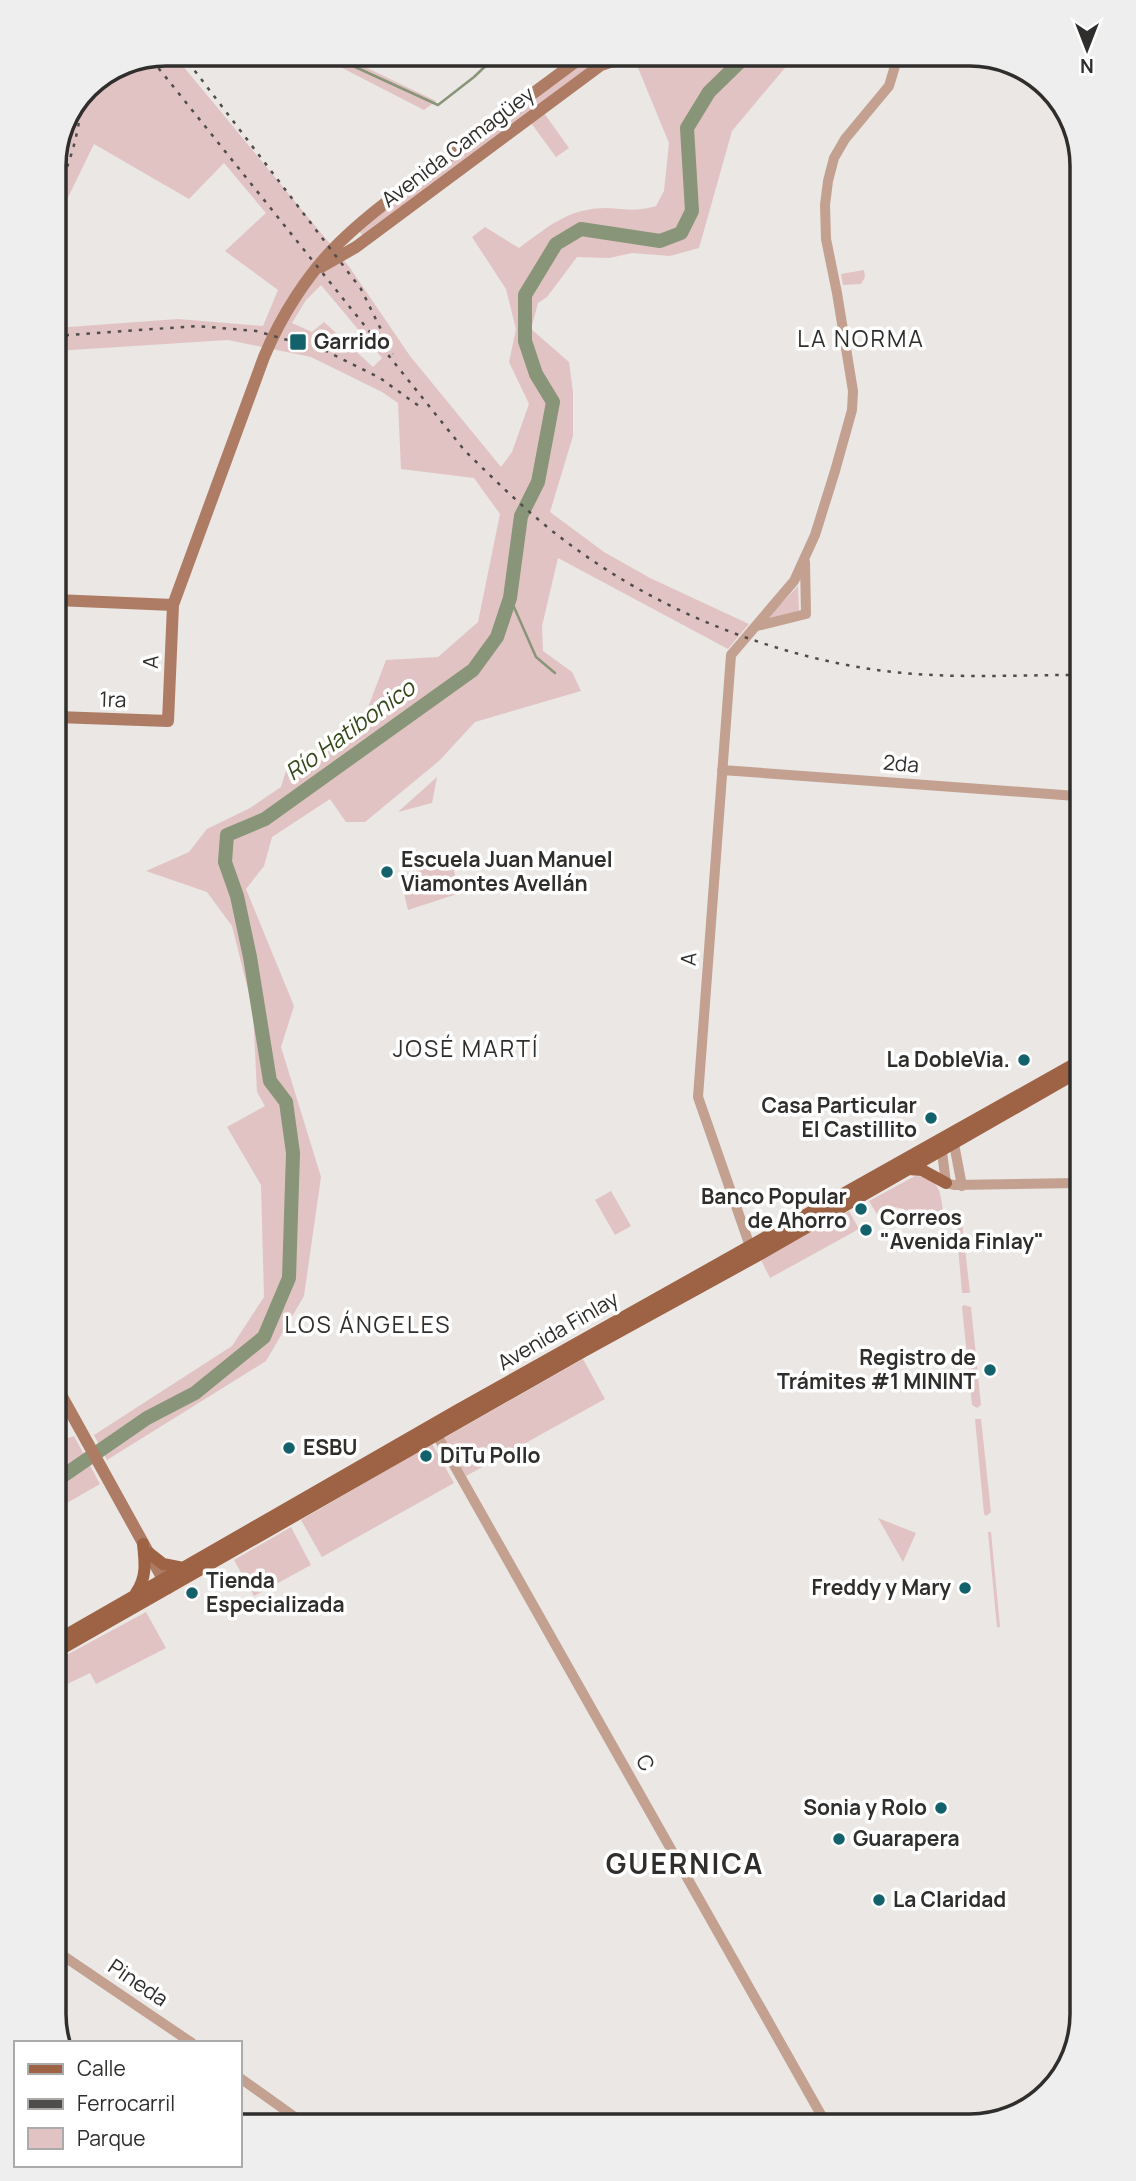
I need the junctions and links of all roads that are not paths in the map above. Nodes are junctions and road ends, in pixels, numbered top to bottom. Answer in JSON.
{"nodes":[{"id":1,"x":569,"y":66,"type":"edge"},
{"id":2,"x":599,"y":67,"type":"edge"},
{"id":3,"x":895,"y":67,"type":"edge"},
{"id":4,"x":348,"y":235,"type":"junction"},
{"id":5,"x":356,"y":247,"type":"junction"},
{"id":6,"x":318,"y":269,"type":"junction"},
{"id":7,"x":805,"y":559,"type":"junction"},
{"id":8,"x":67,"y":600,"type":"edge"},
{"id":9,"x":173,"y":605,"type":"junction"},
{"id":10,"x":756,"y":626,"type":"junction"},
{"id":11,"x":67,"y":717,"type":"edge"},
{"id":12,"x":168,"y":721,"type":"joint"},
{"id":13,"x":722,"y":770,"type":"junction"},
{"id":14,"x":1070,"y":796,"type":"edge"},
{"id":15,"x":1070,"y":1071,"type":"edge"},
{"id":16,"x":945,"y":1142,"type":"junction"},
{"id":17,"x":908,"y":1169,"type":"junction"},
{"id":18,"x":946,"y":1183,"type":"junction"},
{"id":19,"x":1070,"y":1184,"type":"edge"},
{"id":20,"x":962,"y":1186,"type":"junction"},
{"id":21,"x":752,"y":1252,"type":"junction"},
{"id":22,"x":66,"y":1405,"type":"edge"},
{"id":23,"x":434,"y":1430,"type":"junction"},
{"id":24,"x":146,"y":1548,"type":"junction"},
{"id":25,"x":183,"y":1569,"type":"junction"},
{"id":26,"x":166,"y":1584,"type":"junction"},
{"id":27,"x":129,"y":1600,"type":"junction"},
{"id":28,"x":66,"y":1635,"type":"edge"},
{"id":29,"x":66,"y":1646,"type":"edge"},
{"id":30,"x":66,"y":1958,"type":"edge"},
{"id":31,"x":189,"y":2041,"type":"edge"},
{"id":32,"x":242,"y":2079,"type":"edge"},
{"id":33,"x":291,"y":2114,"type":"edge"},
{"id":34,"x":821,"y":2114,"type":"edge"}],
"edges":[{"from":1,"to":4,"type":"main road","name":"Avenida Camagüey"},
{"from":2,"to":5,"type":"main road","name":"Avenida Camagüey"},
{"from":3,"to":7,"type":"street"},
{"from":4,"to":5,"type":"main road"},
{"from":4,"to":6,"type":"main road","name":"Avenida Camagüey"},
{"from":5,"to":6,"type":"main road","name":"Avenida Camagüey"},
{"from":6,"to":9,"type":"main road","name":"Avenida Camagüey"},
{"from":7,"to":10,"type":"street"},
{"from":7,"to":10,"type":"street"},
{"from":8,"to":9,"type":"main road"},
{"from":9,"to":12,"type":"main road","name":"A"},
{"from":10,"to":13,"type":"street","name":"A"},
{"from":11,"to":12,"type":"main road","name":"1ra"},
{"from":13,"to":14,"type":"street","name":"2da"},
{"from":13,"to":21,"type":"street","name":"A"},
{"from":15,"to":16,"type":"main road","name":"Avenida Finlay"},
{"from":16,"to":17,"type":"main road","name":"Avenida Finlay"},
{"from":16,"to":18,"type":"street"},
{"from":16,"to":20,"type":"street"},
{"from":16,"to":21,"type":"main road","name":"Avenida Finlay"},
{"from":17,"to":18,"type":"main road"},
{"from":17,"to":21,"type":"main road","name":"Avenida Finlay"},
{"from":18,"to":20,"type":"street"},
{"from":19,"to":20,"type":"street"},
{"from":21,"to":23,"type":"main road","name":"Avenida Finlay"},
{"from":22,"to":24,"type":"main road"},
{"from":23,"to":25,"type":"main road","name":"Avenida Finlay"},
{"from":23,"to":26,"type":"main road","name":"Avenida Finlay"},
{"from":23,"to":34,"type":"street","name":"C"},
{"from":24,"to":25,"type":"main road"},
{"from":24,"to":26,"type":"main road"},
{"from":24,"to":27,"type":"main road"},
{"from":25,"to":26,"type":"main road","name":"Avenida Finlay"},
{"from":26,"to":27,"type":"main road","name":"Avenida Finlay"},
{"from":26,"to":29,"type":"main road","name":"Avenida Finlay"},
{"from":27,"to":28,"type":"main road","name":"Avenida Finlay"},
{"from":30,"to":31,"type":"street","name":"Pineda"},
{"from":32,"to":33,"type":"street"}]}
